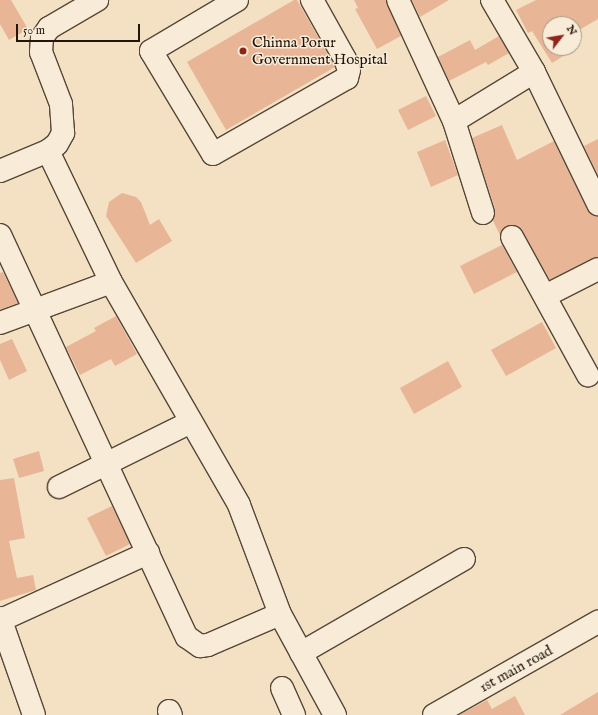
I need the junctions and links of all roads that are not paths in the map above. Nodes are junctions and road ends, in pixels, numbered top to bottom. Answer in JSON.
{"nodes":[{"id":1,"x":97,"y":0,"type":"edge"},
{"id":2,"x":237,"y":0,"type":"edge"},
{"id":3,"x":312,"y":0,"type":"edge"},
{"id":4,"x":398,"y":0,"type":"edge"},
{"id":5,"x":492,"y":0,"type":"edge"},
{"id":6,"x":534,"y":72,"type":"junction"},
{"id":7,"x":454,"y":121,"type":"junction"},
{"id":8,"x":48,"y":151,"type":"junction"},
{"id":9,"x":0,"y":171,"type":"edge"},
{"id":10,"x":598,"y":204,"type":"edge"},
{"id":11,"x":483,"y":213,"type":"dead end"},
{"id":12,"x":0,"y":235,"type":"edge"},
{"id":13,"x":512,"y":237,"type":"dead end"},
{"id":14,"x":598,"y":269,"type":"edge"},
{"id":15,"x":111,"y":282,"type":"junction"},
{"id":16,"x":545,"y":296,"type":"junction"},
{"id":17,"x":34,"y":310,"type":"junction"},
{"id":18,"x":0,"y":323,"type":"edge"},
{"id":19,"x":588,"y":375,"type":"dead end"},
{"id":20,"x":191,"y":422,"type":"junction"},
{"id":21,"x":106,"y":463,"type":"junction"},
{"id":22,"x":59,"y":487,"type":"dead end"},
{"id":23,"x":148,"y":553,"type":"junction"},
{"id":24,"x":464,"y":559,"type":"dead end"},
{"id":25,"x":280,"y":614,"type":"junction"},
{"id":26,"x":0,"y":619,"type":"edge"},
{"id":27,"x":598,"y":622,"type":"edge"},
{"id":28,"x":301,"y":652,"type":"junction"},
{"id":29,"x":282,"y":688,"type":"dead end"},
{"id":30,"x":34,"y":715,"type":"edge"},
{"id":31,"x":294,"y":715,"type":"edge"},
{"id":32,"x":335,"y":715,"type":"edge"},
{"id":33,"x":434,"y":715,"type":"edge"}],
"edges":[{"from":1,"to":8,"type":"street"},
{"from":2,"to":3,"type":"street"},
{"from":4,"to":7,"type":"street"},
{"from":5,"to":6,"type":"street"},
{"from":6,"to":7,"type":"street"},
{"from":6,"to":10,"type":"street"},
{"from":7,"to":11,"type":"street"},
{"from":8,"to":9,"type":"street"},
{"from":8,"to":15,"type":"street"},
{"from":12,"to":17,"type":"street"},
{"from":13,"to":16,"type":"street"},
{"from":14,"to":16,"type":"street"},
{"from":15,"to":17,"type":"street"},
{"from":15,"to":20,"type":"street"},
{"from":16,"to":19,"type":"street"},
{"from":17,"to":18,"type":"street"},
{"from":17,"to":21,"type":"street"},
{"from":20,"to":21,"type":"street"},
{"from":20,"to":25,"type":"street"},
{"from":21,"to":22,"type":"street"},
{"from":21,"to":23,"type":"street"},
{"from":23,"to":25,"type":"street"},
{"from":23,"to":26,"type":"street"},
{"from":24,"to":28,"type":"street"},
{"from":25,"to":28,"type":"street"},
{"from":26,"to":30,"type":"street"},
{"from":27,"to":33,"type":"street","name":"1st main road"},
{"from":28,"to":32,"type":"street"},
{"from":29,"to":31,"type":"street"}]}
